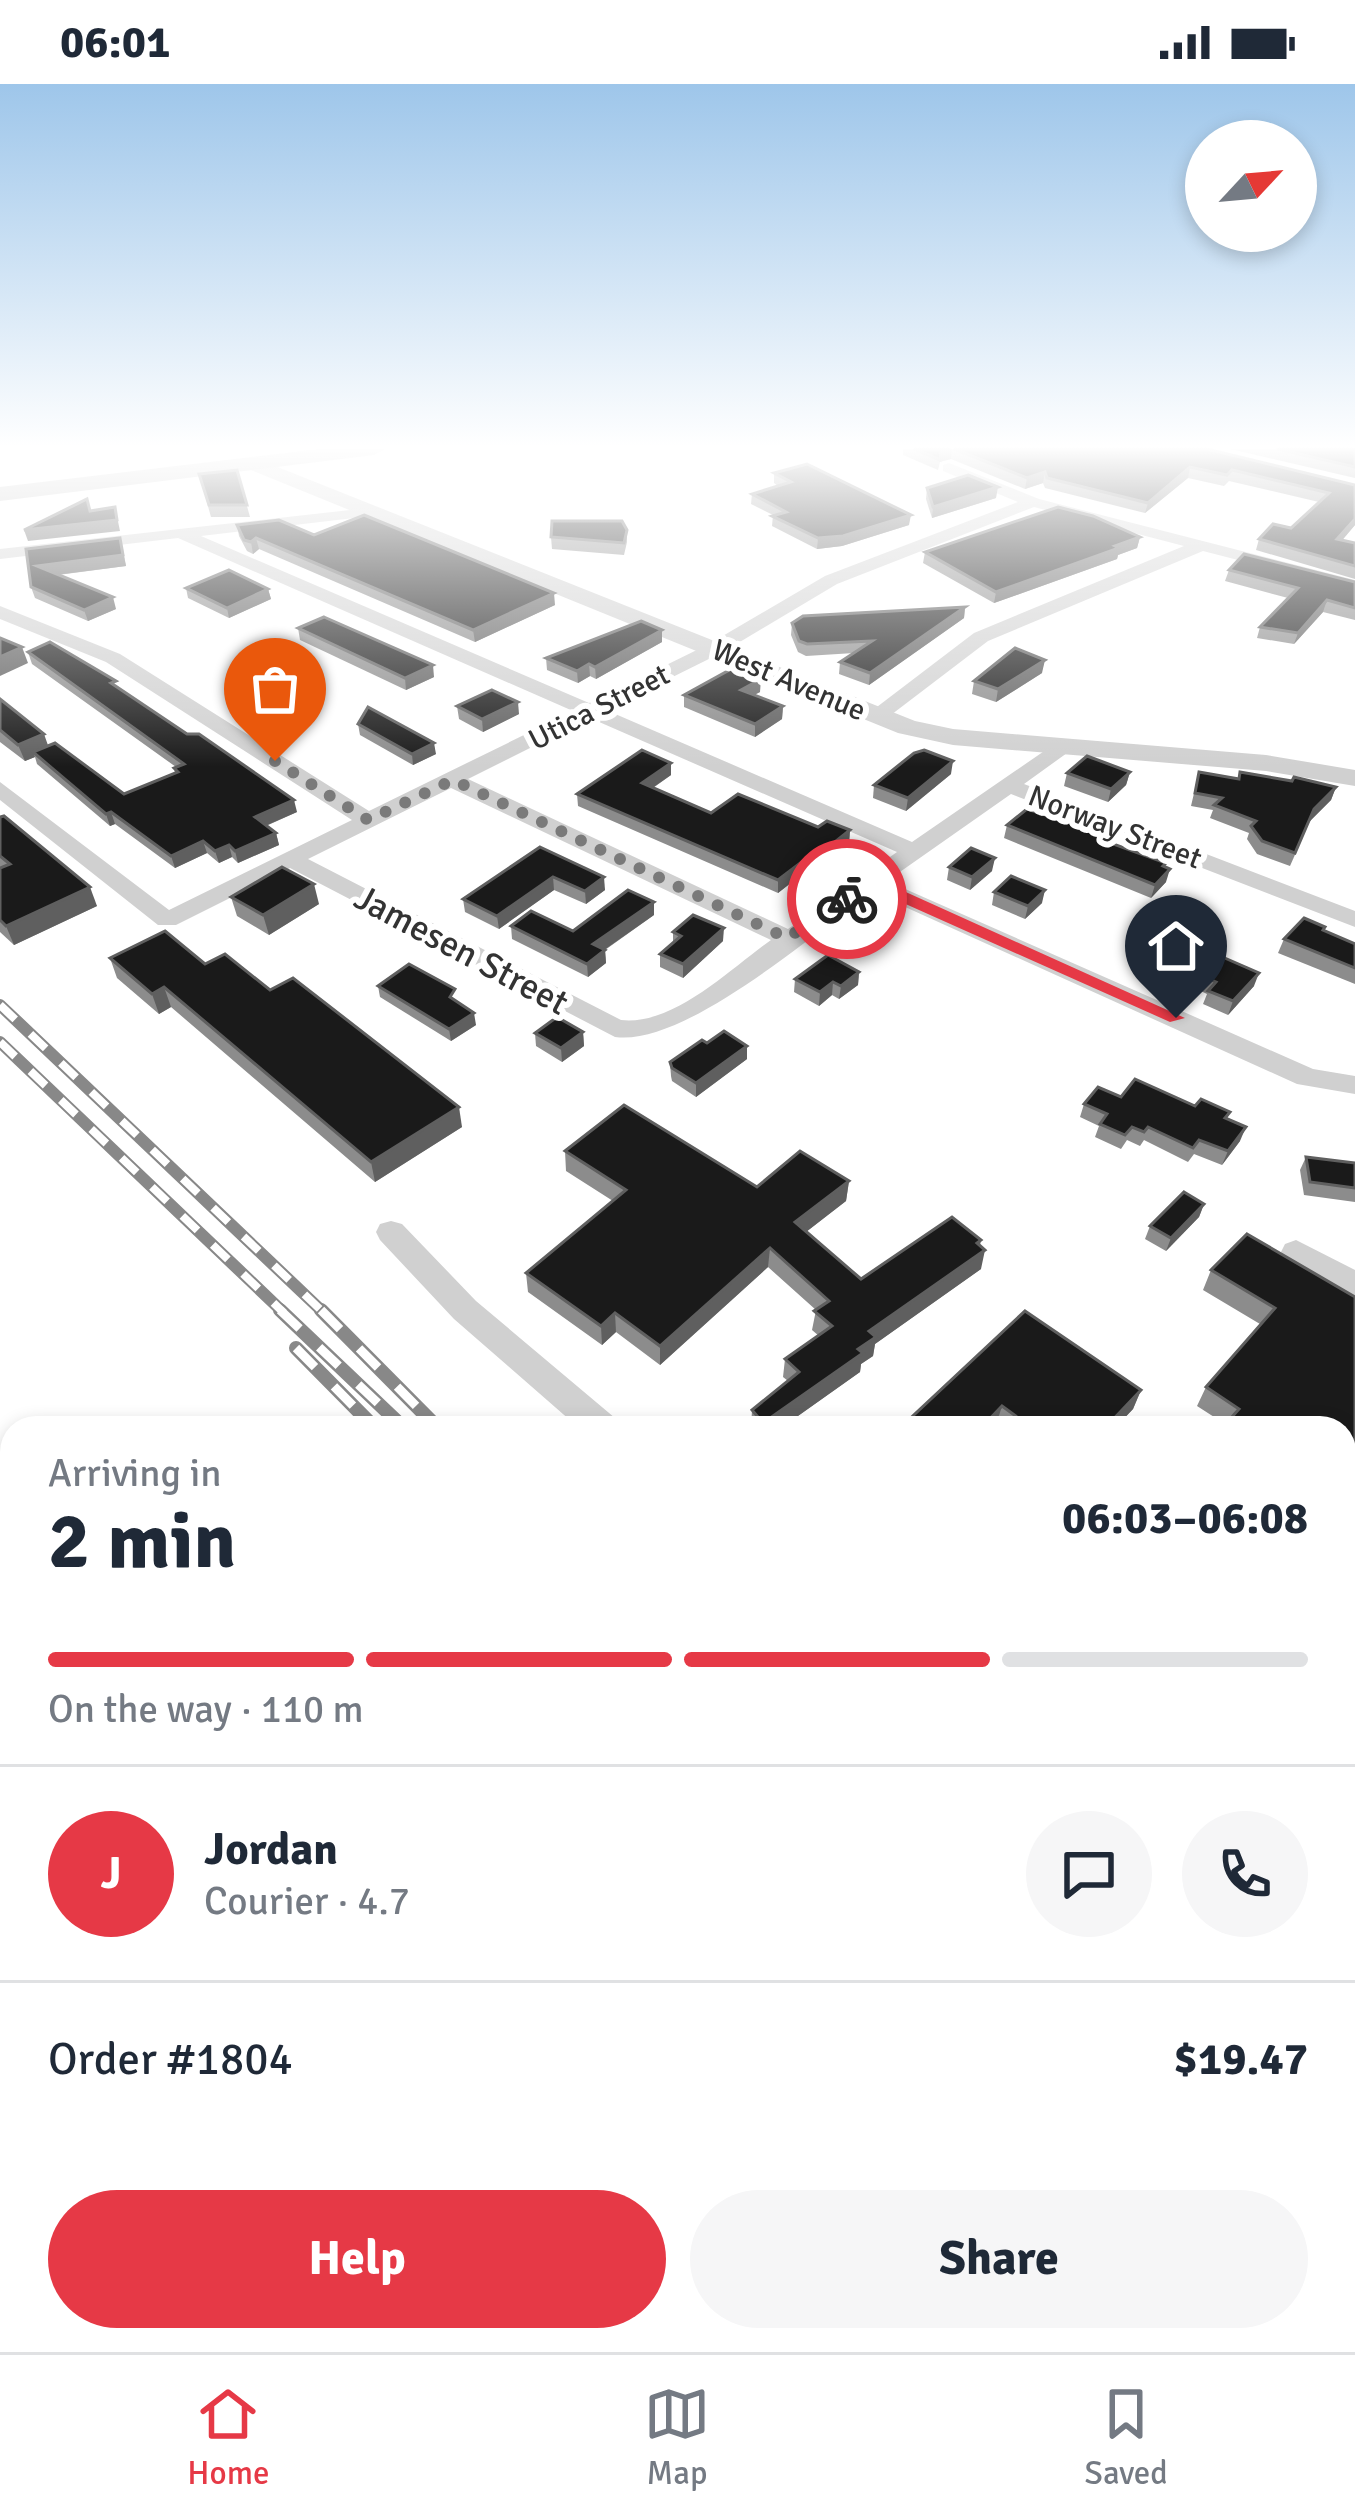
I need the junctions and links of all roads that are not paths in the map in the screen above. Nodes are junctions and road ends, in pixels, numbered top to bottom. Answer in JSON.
{"nodes":[{"id":1,"x":230,"y":555,"type":"edge"},
{"id":2,"x":481,"y":555,"type":"edge"},
{"id":3,"x":896,"y":555,"type":"edge"},
{"id":4,"x":1179,"y":555,"type":"edge"},
{"id":5,"x":1235,"y":555,"type":"edge"},
{"id":6,"x":1355,"y":585,"type":"edge"},
{"id":7,"x":0,"y":612,"type":"edge"},
{"id":8,"x":716,"y":648,"type":"junction"},
{"id":9,"x":588,"y":712,"type":"junction"},
{"id":10,"x":875,"y":717,"type":"junction"},
{"id":11,"x":1060,"y":749,"type":"junction"},
{"id":12,"x":1355,"y":778,"type":"edge"},
{"id":13,"x":453,"y":780,"type":"junction"},
{"id":14,"x":1010,"y":787,"type":"junction"},
{"id":15,"x":0,"y":789,"type":"edge"},
{"id":16,"x":368,"y":820,"type":"junction"},
{"id":17,"x":916,"y":852,"type":"junction"},
{"id":18,"x":288,"y":858,"type":"junction"},
{"id":19,"x":871,"y":883,"type":"junction"},
{"id":20,"x":1355,"y":920,"type":"edge"},
{"id":21,"x":787,"y":938,"type":"junction"},
{"id":22,"x":1355,"y":1085,"type":"edge"},
{"id":23,"x":391,"y":1232,"type":"dead end"},
{"id":24,"x":1296,"y":1252,"type":"dead end"},
{"id":25,"x":1355,"y":1285,"type":"edge"},
{"id":26,"x":589,"y":1416,"type":"edge"}],
"edges":[{"from":1,"to":9,"type":"street"},
{"from":2,"to":8,"type":"street","name":"West Avenue"},
{"from":3,"to":8,"type":"street","name":"Utica Street"},
{"from":4,"to":10,"type":"street"},
{"from":5,"to":6,"type":"street"},
{"from":7,"to":16,"type":"street"},
{"from":8,"to":9,"type":"street","name":"Utica Street"},
{"from":8,"to":10,"type":"street","name":"West Avenue"},
{"from":9,"to":13,"type":"street","name":"Utica Street"},
{"from":9,"to":17,"type":"street"},
{"from":10,"to":11,"type":"street","name":"West Avenue"},
{"from":11,"to":12,"type":"street","name":"West Avenue"},
{"from":11,"to":14,"type":"street"},
{"from":13,"to":16,"type":"street","name":"Utica Street"},
{"from":13,"to":21,"type":"street"},
{"from":14,"to":17,"type":"street"},
{"from":14,"to":20,"type":"street","name":"Norway Street"},
{"from":15,"to":18,"type":"street","name":"Utica Street"},
{"from":16,"to":18,"type":"street","name":"Utica Street"},
{"from":17,"to":19,"type":"street"},
{"from":18,"to":21,"type":"street","name":"Jamesen Street"},
{"from":19,"to":21,"type":"street"},
{"from":19,"to":22,"type":"street"},
{"from":23,"to":26,"type":"street"},
{"from":24,"to":25,"type":"street"}]}
